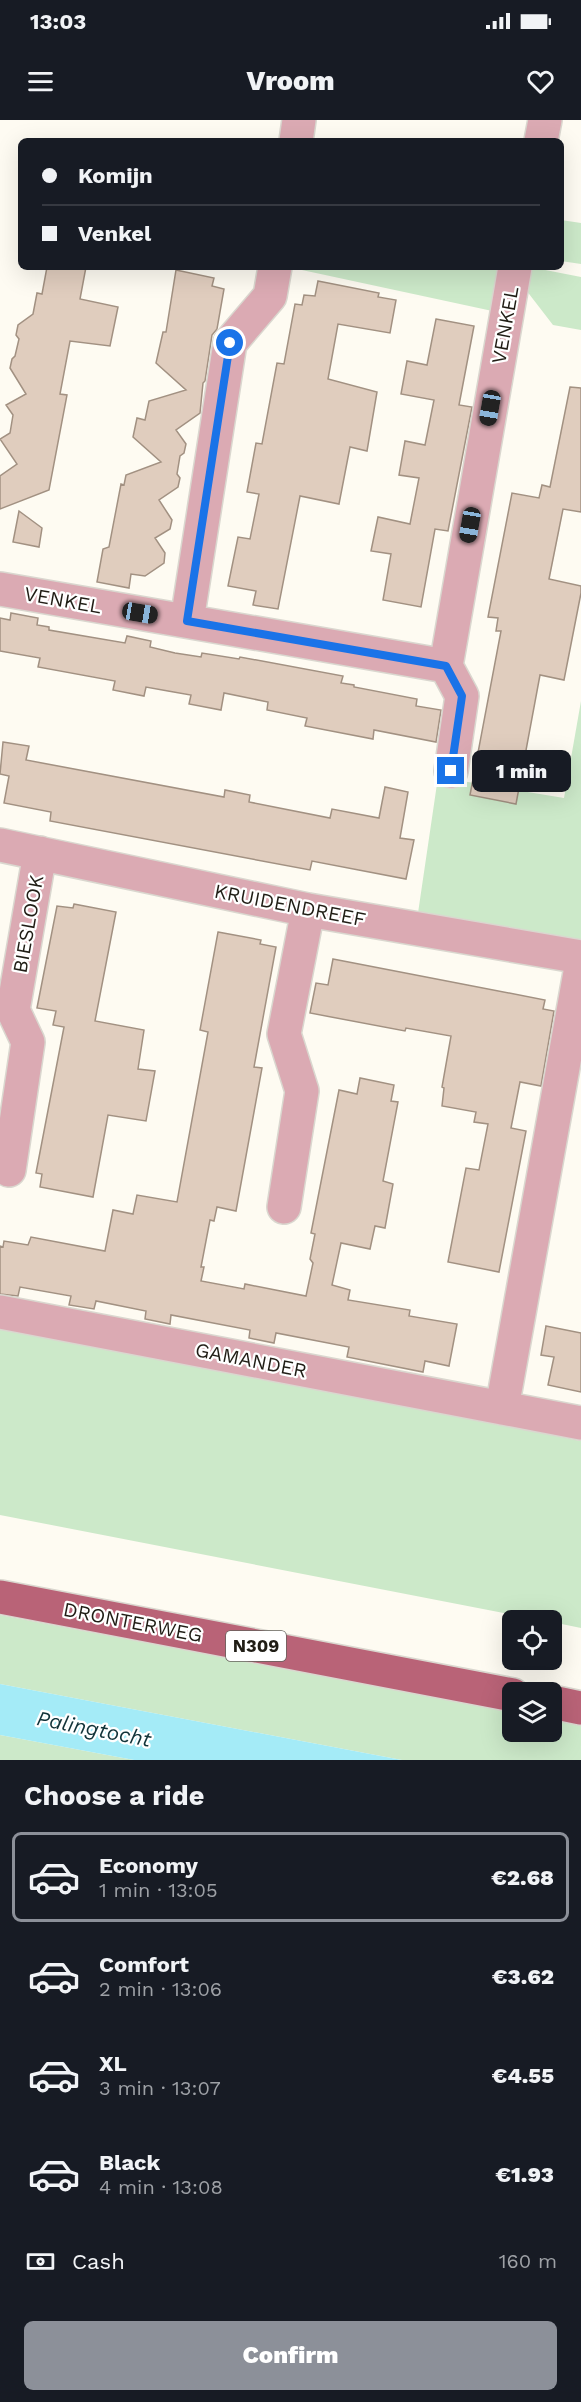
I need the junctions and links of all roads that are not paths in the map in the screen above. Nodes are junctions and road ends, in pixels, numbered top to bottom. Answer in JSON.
{"nodes":[{"id":1,"x":299,"y":120,"type":"edge"},
{"id":2,"x":545,"y":120,"type":"edge"},
{"id":3,"x":296,"y":138,"type":"edge"},
{"id":4,"x":542,"y":138,"type":"edge"},
{"id":5,"x":274,"y":270,"type":"edge"},
{"id":6,"x":514,"y":270,"type":"edge"},
{"id":7,"x":0,"y":589,"type":"edge"},
{"id":8,"x":187,"y":621,"type":"junction"},
{"id":9,"x":446,"y":666,"type":"junction"},
{"id":10,"x":451,"y":771,"type":"dead end"},
{"id":11,"x":0,"y":845,"type":"edge"},
{"id":12,"x":40,"y":854,"type":"junction"},
{"id":13,"x":308,"y":910,"type":"junction"},
{"id":14,"x":581,"y":957,"type":"edge"},
{"id":15,"x":581,"y":967,"type":"edge"},
{"id":16,"x":9,"y":1170,"type":"dead end"},
{"id":17,"x":284,"y":1207,"type":"dead end"},
{"id":18,"x":0,"y":1312,"type":"edge"},
{"id":19,"x":502,"y":1408,"type":"junction"},
{"id":20,"x":581,"y":1424,"type":"edge"},
{"id":21,"x":0,"y":1597,"type":"edge"},
{"id":22,"x":502,"y":1693,"type":"edge"},
{"id":23,"x":562,"y":1704,"type":"edge"},
{"id":24,"x":581,"y":1708,"type":"edge"}],
"edges":[{"from":1,"to":3,"type":"street"},
{"from":2,"to":4,"type":"street"},
{"from":5,"to":8,"type":"street"},
{"from":6,"to":9,"type":"street","name":"VENKEL"},
{"from":7,"to":8,"type":"street","name":"VENKEL"},
{"from":8,"to":9,"type":"street","name":"VENKEL"},
{"from":9,"to":10,"type":"street"},
{"from":11,"to":12,"type":"street","name":"KRUIDENDREEF"},
{"from":12,"to":13,"type":"street","name":"KRUIDENDREEF"},
{"from":12,"to":16,"type":"street","name":"BIESLOOK"},
{"from":13,"to":14,"type":"street","name":"KRUIDENDREEF"},
{"from":13,"to":17,"type":"street"},
{"from":15,"to":19,"type":"street"},
{"from":18,"to":19,"type":"street","name":"GAMANDER"},
{"from":19,"to":20,"type":"street","name":"GAMANDER"},
{"from":21,"to":22,"type":"main road","name":"DRONTERWEG","number":"N309"},
{"from":23,"to":24,"type":"main road"}]}
